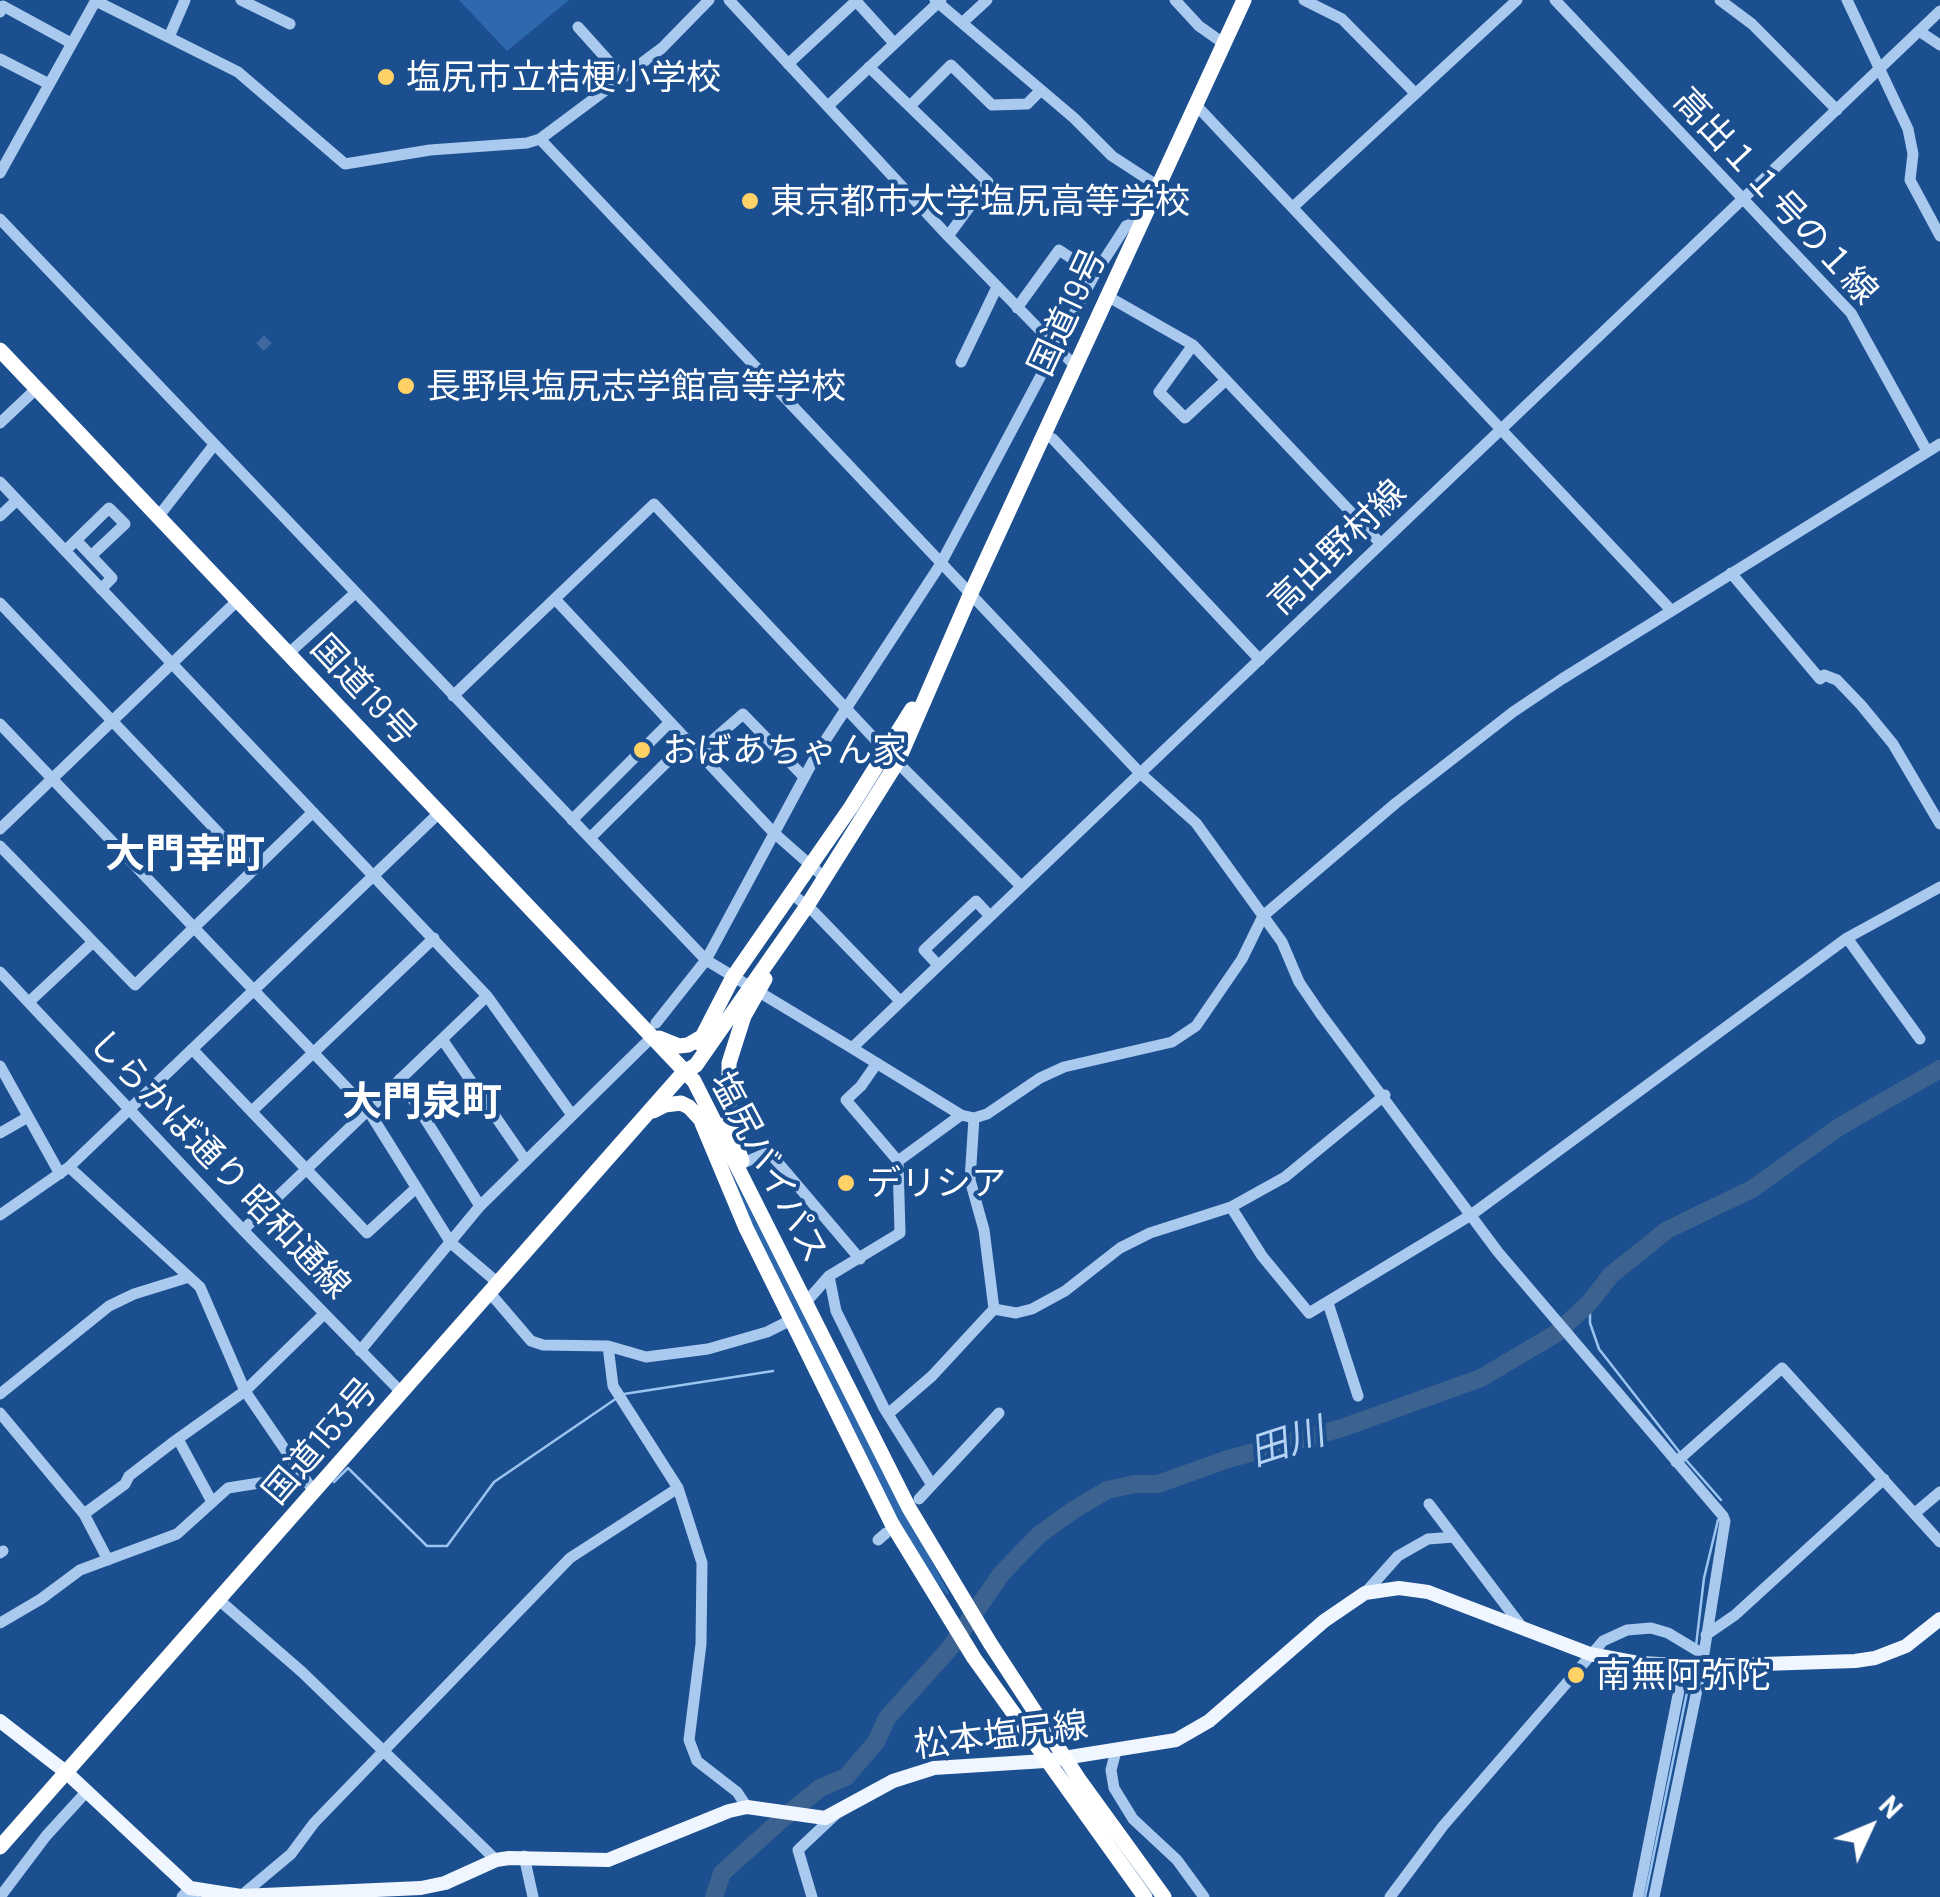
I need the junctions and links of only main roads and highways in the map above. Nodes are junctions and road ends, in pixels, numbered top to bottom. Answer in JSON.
{"nodes":[{"id":1,"x":1244,"y":0,"type":"edge"},
{"id":2,"x":0,"y":350,"type":"edge"},
{"id":3,"x":892,"y":756,"type":"junction"},
{"id":4,"x":754,"y":989,"type":"junction"},
{"id":5,"x":652,"y":1031,"type":"junction"},
{"id":6,"x":705,"y":1035,"type":"junction"},
{"id":7,"x":683,"y":1073,"type":"junction"},
{"id":8,"x":647,"y":1114,"type":"junction"},
{"id":9,"x":701,"y":1120,"type":"junction"},
{"id":10,"x":803,"y":1294,"type":"junction"},
{"id":11,"x":1940,"y":1620,"type":"edge"},
{"id":12,"x":0,"y":1721,"type":"edge"},
{"id":13,"x":1064,"y":1757,"type":"junction"},
{"id":14,"x":1045,"y":1761,"type":"junction"},
{"id":15,"x":67,"y":1772,"type":"junction"},
{"id":16,"x":0,"y":1847,"type":"edge"},
{"id":17,"x":189,"y":1894,"type":"edge"},
{"id":18,"x":241,"y":1896,"type":"edge"},
{"id":19,"x":1145,"y":1897,"type":"edge"},
{"id":20,"x":1164,"y":1897,"type":"edge"}],
"edges":[{"from":1,"to":3,"type":"highway","name":"国道19号"},
{"from":2,"to":5,"type":"highway","name":"国道19号"},
{"from":3,"to":4,"type":"highway","name":"国道19号"},
{"from":3,"to":6,"type":"highway","name":"国道19号"},
{"from":4,"to":7,"type":"highway"},
{"from":4,"to":10,"type":"highway"},
{"from":5,"to":6,"type":"highway"},
{"from":5,"to":7,"type":"highway","name":"国道19号"},
{"from":6,"to":7,"type":"highway","name":"国道19号"},
{"from":7,"to":8,"type":"highway","name":"国道153号"},
{"from":7,"to":9,"type":"highway","name":"塩尻バイパス"},
{"from":7,"to":10,"type":"highway","name":"塩尻バイパス"},
{"from":8,"to":9,"type":"highway"},
{"from":8,"to":15,"type":"highway","name":"国道153号"},
{"from":9,"to":14,"type":"highway","name":"塩尻バイパス"},
{"from":10,"to":13,"type":"highway","name":"塩尻バイパス"},
{"from":11,"to":13,"type":"main road","name":"松本塩尻線"},
{"from":12,"to":15,"type":"main road","name":"松本塩尻線"},
{"from":13,"to":14,"type":"main road","name":"松本塩尻線"},
{"from":13,"to":20,"type":"highway","name":"塩尻バイパス"},
{"from":14,"to":18,"type":"main road","name":"松本塩尻線"},
{"from":14,"to":19,"type":"highway","name":"塩尻バイパス"},
{"from":15,"to":16,"type":"highway","name":"国道153号"},
{"from":15,"to":17,"type":"main road","name":"松本塩尻線"},
{"from":17,"to":18,"type":"main road","name":"松本塩尻線"}]}
